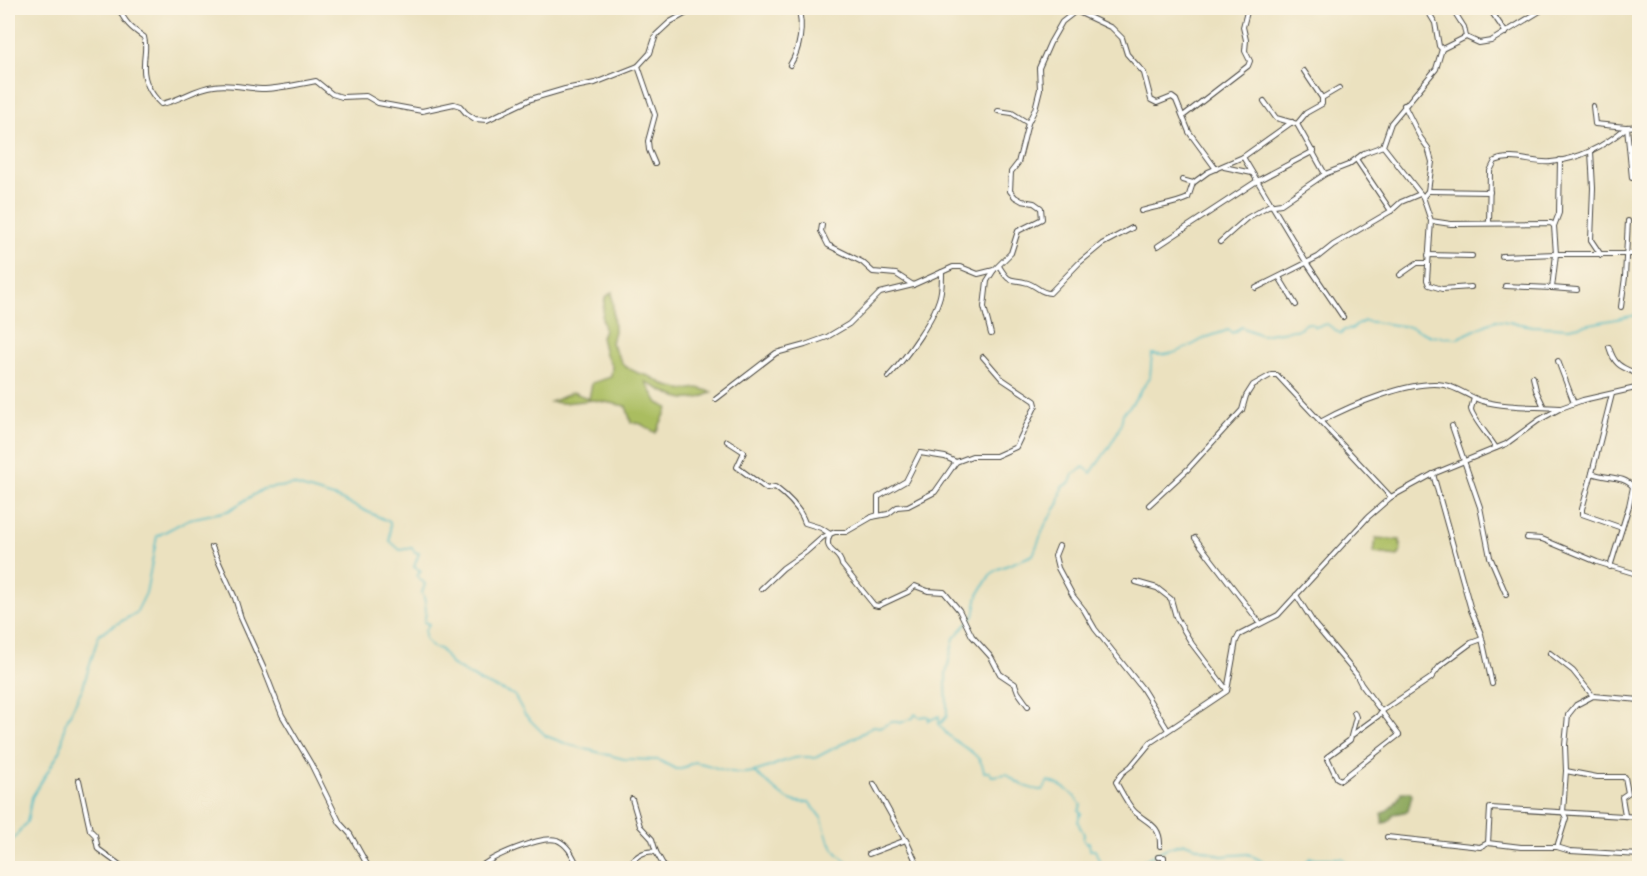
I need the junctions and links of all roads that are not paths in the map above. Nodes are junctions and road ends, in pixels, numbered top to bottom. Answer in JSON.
{"nodes":[{"id":1,"x":119,"y":8,"type":"edge"},
{"id":2,"x":696,"y":8,"type":"edge"},
{"id":3,"x":798,"y":8,"type":"edge"},
{"id":4,"x":1248,"y":8,"type":"edge"},
{"id":5,"x":1426,"y":8,"type":"edge"},
{"id":6,"x":1452,"y":8,"type":"edge"},
{"id":7,"x":1490,"y":8,"type":"edge"},
{"id":8,"x":1545,"y":8,"type":"edge"},
{"id":9,"x":1075,"y":9,"type":"edge"},
{"id":10,"x":1506,"y":33,"type":"junction"},
{"id":11,"x":1466,"y":37,"type":"junction"},
{"id":12,"x":1442,"y":50,"type":"junction"},
{"id":13,"x":790,"y":65,"type":"dead end"},
{"id":14,"x":638,"y":66,"type":"junction"},
{"id":15,"x":1304,"y":71,"type":"dead end"},
{"id":16,"x":1339,"y":88,"type":"dead end"},
{"id":17,"x":1322,"y":98,"type":"junction"},
{"id":18,"x":1264,"y":101,"type":"dead end"},
{"id":19,"x":1404,"y":105,"type":"junction"},
{"id":20,"x":1593,"y":106,"type":"dead end"},
{"id":21,"x":998,"y":111,"type":"dead end"},
{"id":22,"x":1183,"y":116,"type":"junction"},
{"id":23,"x":1292,"y":122,"type":"junction"},
{"id":24,"x":1028,"y":123,"type":"junction"},
{"id":25,"x":1298,"y":124,"type":"junction"},
{"id":26,"x":1640,"y":126,"type":"edge"},
{"id":27,"x":1627,"y":127,"type":"junction"},
{"id":28,"x":1383,"y":146,"type":"junction"},
{"id":29,"x":1591,"y":151,"type":"junction"},
{"id":30,"x":1314,"y":152,"type":"junction"},
{"id":31,"x":1243,"y":157,"type":"junction"},
{"id":32,"x":1356,"y":159,"type":"junction"},
{"id":33,"x":1560,"y":160,"type":"junction"},
{"id":34,"x":655,"y":164,"type":"dead end"},
{"id":35,"x":1224,"y":166,"type":"junction"},
{"id":36,"x":1216,"y":169,"type":"junction"},
{"id":37,"x":1253,"y":174,"type":"junction"},
{"id":38,"x":1325,"y":174,"type":"junction"},
{"id":39,"x":1632,"y":178,"type":"dead end"},
{"id":40,"x":1182,"y":180,"type":"dead end"},
{"id":41,"x":1257,"y":181,"type":"junction"},
{"id":42,"x":1193,"y":183,"type":"junction"},
{"id":43,"x":1428,"y":191,"type":"junction"},
{"id":44,"x":1490,"y":192,"type":"junction"},
{"id":45,"x":1421,"y":195,"type":"junction"},
{"id":46,"x":1272,"y":205,"type":"junction"},
{"id":47,"x":1141,"y":211,"type":"dead end"},
{"id":48,"x":1391,"y":211,"type":"junction"},
{"id":49,"x":1431,"y":221,"type":"junction"},
{"id":50,"x":1628,"y":221,"type":"dead end"},
{"id":51,"x":1489,"y":223,"type":"junction"},
{"id":52,"x":822,"y":225,"type":"dead end"},
{"id":53,"x":1554,"y":226,"type":"junction"},
{"id":54,"x":1132,"y":228,"type":"dead end"},
{"id":55,"x":1220,"y":242,"type":"dead end"},
{"id":56,"x":1158,"y":246,"type":"dead end"},
{"id":57,"x":1556,"y":254,"type":"junction"},
{"id":58,"x":1627,"y":254,"type":"junction"},
{"id":59,"x":1640,"y":254,"type":"edge"},
{"id":60,"x":1428,"y":255,"type":"junction"},
{"id":61,"x":1472,"y":256,"type":"dead end"},
{"id":62,"x":1502,"y":256,"type":"dead end"},
{"id":63,"x":1601,"y":256,"type":"junction"},
{"id":64,"x":1306,"y":262,"type":"junction"},
{"id":65,"x":1428,"y":263,"type":"junction"},
{"id":66,"x":999,"y":266,"type":"junction"},
{"id":67,"x":994,"y":270,"type":"junction"},
{"id":68,"x":942,"y":272,"type":"junction"},
{"id":69,"x":1400,"y":275,"type":"dead end"},
{"id":70,"x":1279,"y":277,"type":"junction"},
{"id":71,"x":913,"y":285,"type":"junction"},
{"id":72,"x":1505,"y":286,"type":"dead end"},
{"id":73,"x":1471,"y":287,"type":"dead end"},
{"id":74,"x":1256,"y":288,"type":"dead end"},
{"id":75,"x":1552,"y":288,"type":"junction"},
{"id":76,"x":1577,"y":290,"type":"dead end"},
{"id":77,"x":1296,"y":305,"type":"dead end"},
{"id":78,"x":1621,"y":307,"type":"dead end"},
{"id":79,"x":1343,"y":317,"type":"dead end"},
{"id":80,"x":991,"y":333,"type":"dead end"},
{"id":81,"x":1609,"y":347,"type":"dead end"},
{"id":82,"x":983,"y":357,"type":"dead end"},
{"id":83,"x":1558,"y":361,"type":"dead end"},
{"id":84,"x":1640,"y":375,"type":"edge"},
{"id":85,"x":888,"y":377,"type":"dead end"},
{"id":86,"x":1533,"y":377,"type":"dead end"},
{"id":87,"x":1639,"y":387,"type":"edge"},
{"id":88,"x":1612,"y":394,"type":"junction"},
{"id":89,"x":1474,"y":398,"type":"junction"},
{"id":90,"x":716,"y":399,"type":"dead end"},
{"id":91,"x":1575,"y":403,"type":"junction"},
{"id":92,"x":1545,"y":407,"type":"junction"},
{"id":93,"x":1561,"y":408,"type":"junction"},
{"id":94,"x":1322,"y":420,"type":"junction"},
{"id":95,"x":1452,"y":426,"type":"dead end"},
{"id":96,"x":727,"y":441,"type":"dead end"},
{"id":97,"x":1496,"y":448,"type":"junction"},
{"id":98,"x":956,"y":462,"type":"junction"},
{"id":99,"x":1463,"y":462,"type":"junction"},
{"id":100,"x":1592,"y":473,"type":"junction"},
{"id":101,"x":1432,"y":474,"type":"junction"},
{"id":102,"x":1391,"y":496,"type":"junction"},
{"id":103,"x":1149,"y":505,"type":"dead end"},
{"id":104,"x":872,"y":518,"type":"junction"},
{"id":105,"x":1622,"y":528,"type":"junction"},
{"id":106,"x":830,"y":534,"type":"junction"},
{"id":107,"x":1195,"y":537,"type":"dead end"},
{"id":108,"x":1527,"y":538,"type":"dead end"},
{"id":109,"x":1059,"y":546,"type":"dead end"},
{"id":110,"x":212,"y":547,"type":"dead end"},
{"id":111,"x":1610,"y":567,"type":"junction"},
{"id":112,"x":1640,"y":575,"type":"edge"},
{"id":113,"x":1136,"y":582,"type":"dead end"},
{"id":114,"x":761,"y":589,"type":"dead end"},
{"id":115,"x":1506,"y":594,"type":"dead end"},
{"id":116,"x":1296,"y":595,"type":"junction"},
{"id":117,"x":1260,"y":623,"type":"junction"},
{"id":118,"x":1482,"y":639,"type":"junction"},
{"id":119,"x":1550,"y":653,"type":"dead end"},
{"id":120,"x":1492,"y":684,"type":"dead end"},
{"id":121,"x":1227,"y":691,"type":"junction"},
{"id":122,"x":1593,"y":696,"type":"junction"},
{"id":123,"x":1640,"y":700,"type":"edge"},
{"id":124,"x":1028,"y":706,"type":"dead end"},
{"id":125,"x":1354,"y":711,"type":"dead end"},
{"id":126,"x":1382,"y":711,"type":"junction"},
{"id":127,"x":1168,"y":730,"type":"junction"},
{"id":128,"x":1351,"y":736,"type":"junction"},
{"id":129,"x":1566,"y":771,"type":"junction"},
{"id":130,"x":79,"y":780,"type":"dead end"},
{"id":131,"x":874,"y":784,"type":"dead end"},
{"id":132,"x":632,"y":799,"type":"dead end"},
{"id":133,"x":1563,"y":812,"type":"junction"},
{"id":134,"x":1625,"y":815,"type":"junction"},
{"id":135,"x":1640,"y":817,"type":"edge"},
{"id":136,"x":1387,"y":837,"type":"dead end"},
{"id":137,"x":906,"y":840,"type":"junction"},
{"id":138,"x":1488,"y":843,"type":"junction"},
{"id":139,"x":1160,"y":846,"type":"dead end"},
{"id":140,"x":1557,"y":847,"type":"junction"},
{"id":141,"x":656,"y":852,"type":"junction"},
{"id":142,"x":869,"y":854,"type":"dead end"},
{"id":143,"x":1640,"y":855,"type":"edge"},
{"id":144,"x":1158,"y":857,"type":"dead end"},
{"id":145,"x":486,"y":862,"type":"junction"},
{"id":146,"x":124,"y":868,"type":"edge"},
{"id":147,"x":369,"y":868,"type":"edge"},
{"id":148,"x":479,"y":868,"type":"edge"},
{"id":149,"x":489,"y":868,"type":"edge"},
{"id":150,"x":579,"y":868,"type":"edge"},
{"id":151,"x":625,"y":868,"type":"edge"},
{"id":152,"x":665,"y":868,"type":"edge"},
{"id":153,"x":919,"y":868,"type":"edge"},
{"id":154,"x":1169,"y":868,"type":"edge"}],
"edges":[{"from":1,"to":14,"type":"street"},
{"from":2,"to":14,"type":"street"},
{"from":3,"to":13,"type":"street"},
{"from":4,"to":22,"type":"street"},
{"from":5,"to":12,"type":"street"},
{"from":6,"to":11,"type":"street"},
{"from":7,"to":10,"type":"street"},
{"from":8,"to":10,"type":"street"},
{"from":9,"to":22,"type":"street"},
{"from":9,"to":24,"type":"street"},
{"from":10,"to":11,"type":"street"},
{"from":11,"to":12,"type":"street"},
{"from":12,"to":19,"type":"street"},
{"from":14,"to":34,"type":"street"},
{"from":15,"to":17,"type":"street"},
{"from":16,"to":17,"type":"street"},
{"from":17,"to":25,"type":"street"},
{"from":18,"to":23,"type":"street"},
{"from":19,"to":28,"type":"street"},
{"from":19,"to":43,"type":"street"},
{"from":20,"to":27,"type":"street"},
{"from":21,"to":24,"type":"street"},
{"from":22,"to":36,"type":"street"},
{"from":23,"to":25,"type":"street"},
{"from":23,"to":31,"type":"street"},
{"from":24,"to":66,"type":"street"},
{"from":25,"to":30,"type":"street"},
{"from":26,"to":27,"type":"street"},
{"from":27,"to":29,"type":"street"},
{"from":27,"to":39,"type":"street"},
{"from":28,"to":32,"type":"street"},
{"from":28,"to":45,"type":"street"},
{"from":29,"to":33,"type":"street"},
{"from":29,"to":63,"type":"street"},
{"from":30,"to":38,"type":"street"},
{"from":30,"to":41,"type":"street"},
{"from":31,"to":35,"type":"street"},
{"from":31,"to":37,"type":"street"},
{"from":32,"to":38,"type":"street"},
{"from":32,"to":48,"type":"street"},
{"from":33,"to":44,"type":"street"},
{"from":33,"to":53,"type":"street"},
{"from":35,"to":36,"type":"street"},
{"from":35,"to":37,"type":"street"},
{"from":36,"to":42,"type":"street"},
{"from":37,"to":41,"type":"street"},
{"from":38,"to":46,"type":"street"},
{"from":40,"to":42,"type":"street"},
{"from":41,"to":46,"type":"street"},
{"from":41,"to":56,"type":"street"},
{"from":42,"to":47,"type":"street"},
{"from":43,"to":44,"type":"street"},
{"from":43,"to":45,"type":"street"},
{"from":44,"to":51,"type":"street"},
{"from":45,"to":48,"type":"street"},
{"from":45,"to":49,"type":"street"},
{"from":46,"to":55,"type":"street"},
{"from":46,"to":64,"type":"street"},
{"from":48,"to":64,"type":"street"},
{"from":49,"to":51,"type":"street"},
{"from":49,"to":60,"type":"street"},
{"from":50,"to":58,"type":"street"},
{"from":51,"to":53,"type":"street"},
{"from":52,"to":71,"type":"street"},
{"from":53,"to":57,"type":"street"},
{"from":54,"to":66,"type":"street"},
{"from":57,"to":62,"type":"street"},
{"from":57,"to":63,"type":"street"},
{"from":57,"to":75,"type":"street"},
{"from":58,"to":59,"type":"street"},
{"from":58,"to":63,"type":"street"},
{"from":58,"to":78,"type":"street"},
{"from":60,"to":61,"type":"street"},
{"from":60,"to":65,"type":"street"},
{"from":64,"to":70,"type":"street"},
{"from":64,"to":79,"type":"street"},
{"from":65,"to":69,"type":"street"},
{"from":65,"to":73,"type":"street"},
{"from":66,"to":67,"type":"street"},
{"from":67,"to":68,"type":"street"},
{"from":67,"to":80,"type":"street"},
{"from":68,"to":71,"type":"street"},
{"from":68,"to":85,"type":"street"},
{"from":70,"to":74,"type":"street"},
{"from":70,"to":77,"type":"street"},
{"from":71,"to":90,"type":"street"},
{"from":72,"to":75,"type":"street"},
{"from":75,"to":76,"type":"street"},
{"from":81,"to":84,"type":"street"},
{"from":82,"to":98,"type":"street"},
{"from":83,"to":91,"type":"street"},
{"from":86,"to":92,"type":"street"},
{"from":87,"to":88,"type":"street"},
{"from":88,"to":91,"type":"street"},
{"from":88,"to":100,"type":"street"},
{"from":89,"to":92,"type":"street"},
{"from":89,"to":94,"type":"street"},
{"from":89,"to":97,"type":"street"},
{"from":91,"to":93,"type":"street"},
{"from":92,"to":93,"type":"street"},
{"from":93,"to":97,"type":"street"},
{"from":94,"to":102,"type":"street"},
{"from":94,"to":103,"type":"street"},
{"from":95,"to":99,"type":"street"},
{"from":96,"to":106,"type":"street"},
{"from":97,"to":99,"type":"street"},
{"from":98,"to":104,"type":"street"},
{"from":98,"to":104,"type":"street"},
{"from":99,"to":101,"type":"street"},
{"from":99,"to":115,"type":"street"},
{"from":100,"to":105,"type":"street"},
{"from":100,"to":105,"type":"street"},
{"from":101,"to":102,"type":"street"},
{"from":101,"to":118,"type":"street"},
{"from":102,"to":116,"type":"street"},
{"from":104,"to":106,"type":"street"},
{"from":105,"to":111,"type":"street"},
{"from":106,"to":114,"type":"street"},
{"from":106,"to":124,"type":"street"},
{"from":107,"to":117,"type":"street"},
{"from":108,"to":111,"type":"street"},
{"from":109,"to":127,"type":"street"},
{"from":110,"to":147,"type":"street"},
{"from":111,"to":112,"type":"street"},
{"from":113,"to":121,"type":"street"},
{"from":116,"to":117,"type":"street"},
{"from":116,"to":126,"type":"street"},
{"from":117,"to":121,"type":"street"},
{"from":118,"to":120,"type":"street"},
{"from":118,"to":126,"type":"street"},
{"from":119,"to":122,"type":"street"},
{"from":121,"to":127,"type":"street"},
{"from":122,"to":123,"type":"street"},
{"from":122,"to":129,"type":"street"},
{"from":125,"to":128,"type":"street"},
{"from":126,"to":128,"type":"street"},
{"from":126,"to":128,"type":"street"},
{"from":127,"to":139,"type":"street"},
{"from":129,"to":133,"type":"street"},
{"from":129,"to":134,"type":"street"},
{"from":130,"to":146,"type":"street"},
{"from":131,"to":137,"type":"street"},
{"from":132,"to":141,"type":"street"},
{"from":133,"to":134,"type":"street"},
{"from":133,"to":138,"type":"street"},
{"from":133,"to":140,"type":"street"},
{"from":134,"to":135,"type":"street"},
{"from":136,"to":138,"type":"street"},
{"from":137,"to":142,"type":"street"},
{"from":137,"to":153,"type":"street"},
{"from":138,"to":140,"type":"street"},
{"from":140,"to":143,"type":"street"},
{"from":141,"to":151,"type":"street"},
{"from":141,"to":152,"type":"street"},
{"from":144,"to":154,"type":"street"},
{"from":145,"to":148,"type":"street"},
{"from":145,"to":149,"type":"street"},
{"from":145,"to":150,"type":"street"}]}
